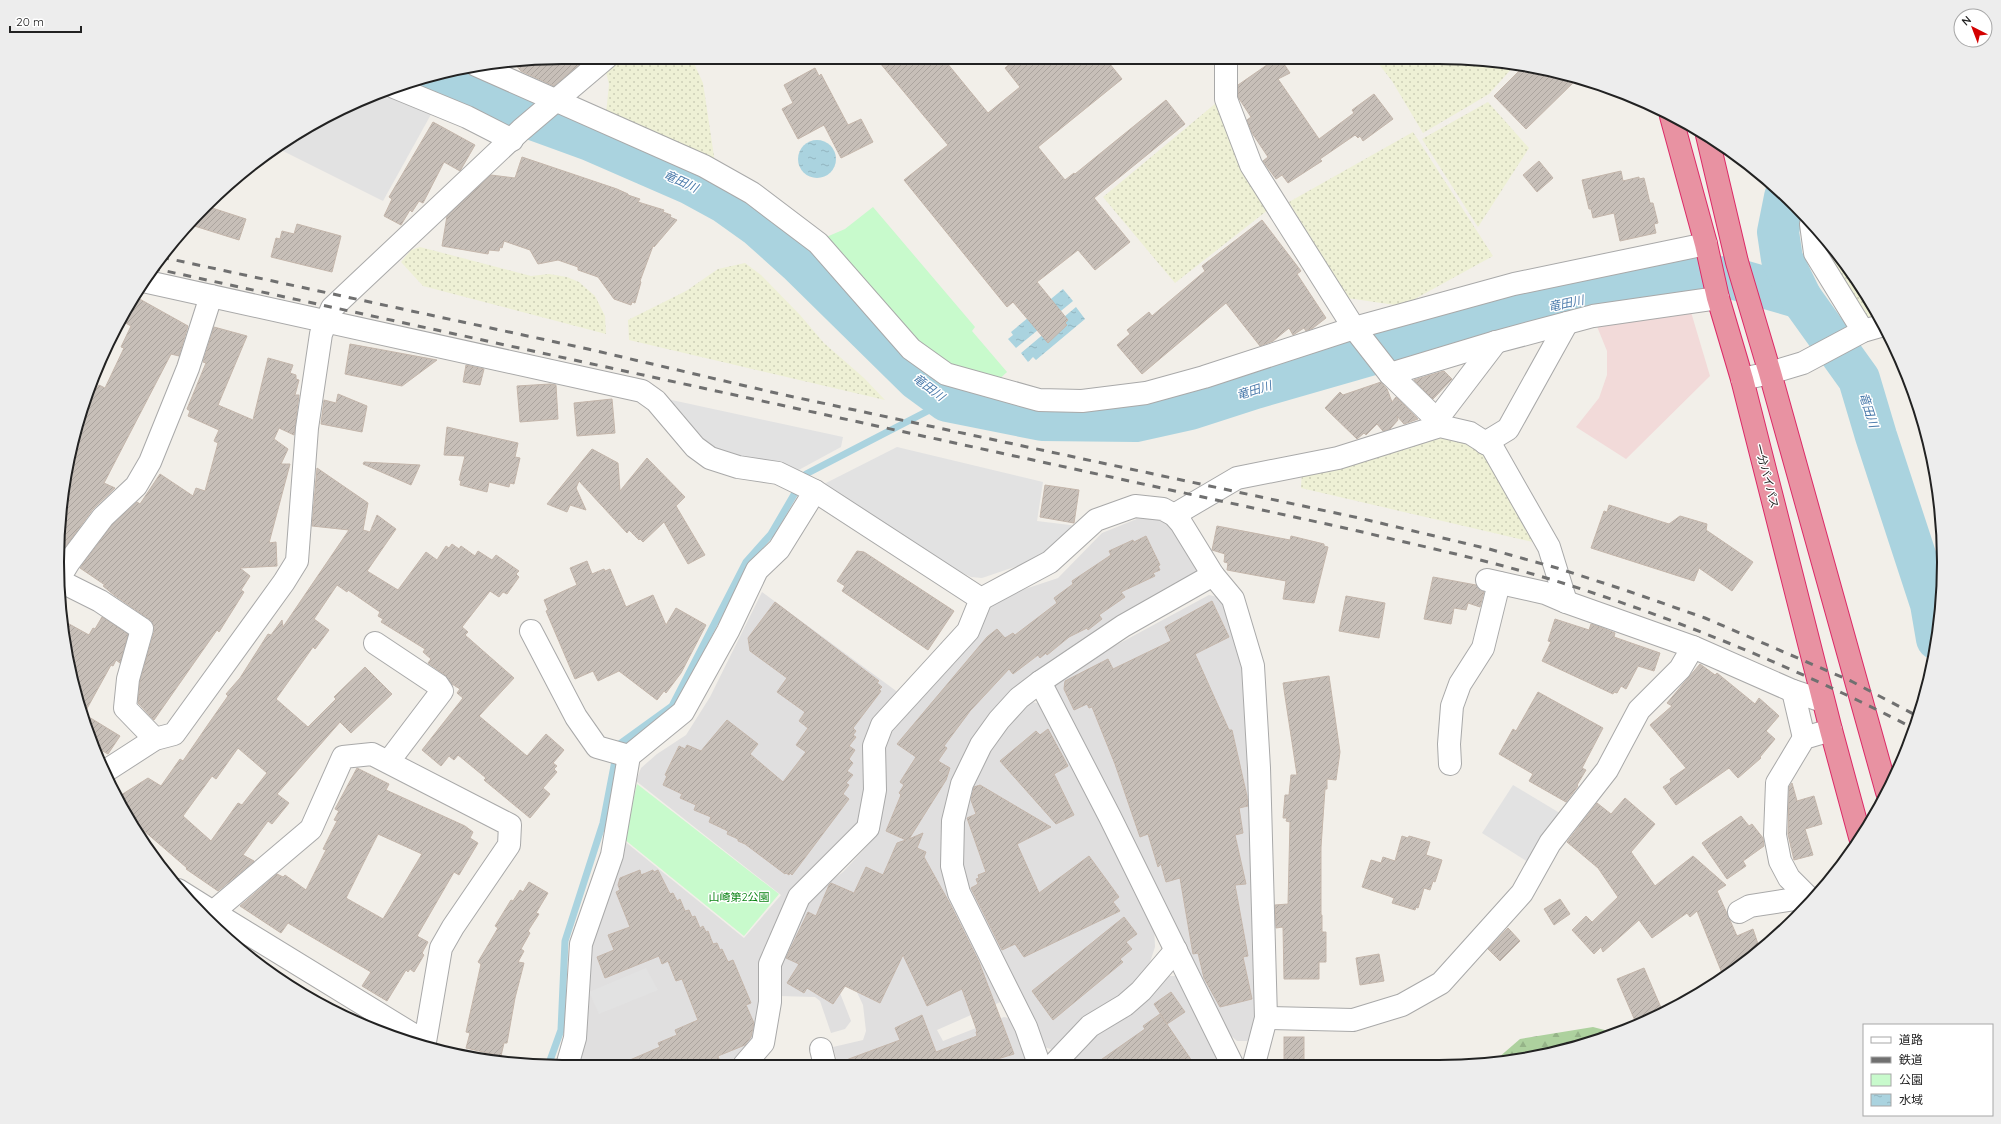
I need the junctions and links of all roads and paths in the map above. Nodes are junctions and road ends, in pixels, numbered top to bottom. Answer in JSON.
{"nodes":[{"id":1,"x":599,"y":64,"type":"edge"},
{"id":2,"x":1226,"y":64,"type":"edge"},
{"id":3,"x":485,"y":70,"type":"edge"},
{"id":4,"x":403,"y":90,"type":"edge"},
{"id":5,"x":552,"y":103,"type":"junction"},
{"id":6,"x":1673,"y":123,"type":"edge"},
{"id":7,"x":517,"y":135,"type":"junction"},
{"id":8,"x":1709,"y":144,"type":"edge"},
{"id":9,"x":1812,"y":233,"type":"edge"},
{"id":10,"x":1707,"y":251,"type":"junction"},
{"id":11,"x":150,"y":283,"type":"edge"},
{"id":12,"x":1717,"y":295,"type":"junction"},
{"id":13,"x":211,"y":296,"type":"junction"},
{"id":14,"x":327,"y":321,"type":"junction"},
{"id":15,"x":1567,"y":323,"type":"junction"},
{"id":16,"x":1878,"y":327,"type":"edge"},
{"id":17,"x":1354,"y":328,"type":"junction"},
{"id":18,"x":1863,"y":331,"type":"junction"},
{"id":19,"x":1496,"y":342,"type":"junction"},
{"id":20,"x":1770,"y":373,"type":"junction"},
{"id":21,"x":1390,"y":374,"type":"junction"},
{"id":22,"x":1742,"y":379,"type":"junction"},
{"id":23,"x":1439,"y":422,"type":"junction"},
{"id":24,"x":1485,"y":442,"type":"junction"},
{"id":25,"x":815,"y":491,"type":"junction"},
{"id":26,"x":1174,"y":515,"type":"junction"},
{"id":27,"x":64,"y":569,"type":"edge"},
{"id":28,"x":1213,"y":576,"type":"junction"},
{"id":29,"x":65,"y":583,"type":"edge"},
{"id":30,"x":981,"y":599,"type":"junction"},
{"id":31,"x":1566,"y":602,"type":"junction"},
{"id":32,"x":531,"y":631,"type":"dead end"},
{"id":33,"x":375,"y":643,"type":"dead end"},
{"id":34,"x":1693,"y":647,"type":"junction"},
{"id":35,"x":1040,"y":682,"type":"junction"},
{"id":36,"x":1793,"y":691,"type":"junction"},
{"id":37,"x":1823,"y":701,"type":"junction"},
{"id":38,"x":1830,"y":730,"type":"junction"},
{"id":39,"x":1804,"y":738,"type":"junction"},
{"id":40,"x":155,"y":739,"type":"junction"},
{"id":41,"x":629,"y":756,"type":"junction"},
{"id":42,"x":389,"y":761,"type":"junction"},
{"id":43,"x":1450,"y":764,"type":"dead end"},
{"id":44,"x":109,"y":769,"type":"edge"},
{"id":45,"x":1885,"y":784,"type":"edge"},
{"id":46,"x":1858,"y":830,"type":"edge"},
{"id":47,"x":1807,"y":896,"type":"edge"},
{"id":48,"x":1804,"y":900,"type":"edge"},
{"id":49,"x":1739,"y":912,"type":"dead end"},
{"id":50,"x":210,"y":915,"type":"edge"},
{"id":51,"x":213,"y":917,"type":"edge"},
{"id":52,"x":1176,"y":950,"type":"junction"},
{"id":53,"x":1266,"y":1018,"type":"junction"},
{"id":54,"x":421,"y":1039,"type":"edge"},
{"id":55,"x":425,"y":1041,"type":"edge"},
{"id":56,"x":569,"y":1060,"type":"edge"},
{"id":57,"x":749,"y":1060,"type":"edge"},
{"id":58,"x":1038,"y":1060,"type":"edge"},
{"id":59,"x":1058,"y":1060,"type":"edge"},
{"id":60,"x":1230,"y":1060,"type":"edge"},
{"id":61,"x":1255,"y":1060,"type":"edge"}],
"edges":[{"from":1,"to":5,"type":"street"},
{"from":2,"to":17,"type":"street"},
{"from":3,"to":5,"type":"street"},
{"from":4,"to":7,"type":"street"},
{"from":5,"to":7,"type":"street"},
{"from":5,"to":17,"type":"street"},
{"from":6,"to":10,"type":"highway","name":"一分バイパス"},
{"from":7,"to":14,"type":"street"},
{"from":8,"to":20,"type":"highway"},
{"from":9,"to":18,"type":"street"},
{"from":10,"to":12,"type":"highway","name":"一分バイパス"},
{"from":10,"to":17,"type":"street"},
{"from":11,"to":13,"type":"street"},
{"from":12,"to":15,"type":"street"},
{"from":12,"to":22,"type":"highway","name":"一分バイパス"},
{"from":13,"to":14,"type":"street"},
{"from":13,"to":27,"type":"street"},
{"from":14,"to":25,"type":"street"},
{"from":14,"to":40,"type":"street"},
{"from":15,"to":19,"type":"street"},
{"from":15,"to":24,"type":"street"},
{"from":16,"to":18,"type":"street"},
{"from":17,"to":21,"type":"street"},
{"from":18,"to":20,"type":"street"},
{"from":19,"to":21,"type":"street"},
{"from":19,"to":23,"type":"street"},
{"from":20,"to":22,"type":"street"},
{"from":20,"to":45,"type":"highway"},
{"from":21,"to":23,"type":"street"},
{"from":22,"to":37,"type":"highway","name":"一分バイパス"},
{"from":23,"to":24,"type":"street"},
{"from":23,"to":26,"type":"street"},
{"from":24,"to":31,"type":"street"},
{"from":25,"to":30,"type":"street"},
{"from":25,"to":41,"type":"street"},
{"from":26,"to":28,"type":"street"},
{"from":26,"to":30,"type":"street"},
{"from":28,"to":35,"type":"street"},
{"from":28,"to":53,"type":"street"},
{"from":29,"to":40,"type":"street"},
{"from":30,"to":57,"type":"street"},
{"from":31,"to":34,"type":"street"},
{"from":31,"to":43,"type":"street"},
{"from":32,"to":41,"type":"street"},
{"from":33,"to":42,"type":"street"},
{"from":34,"to":36,"type":"street"},
{"from":34,"to":53,"type":"street"},
{"from":35,"to":52,"type":"street"},
{"from":35,"to":58,"type":"street"},
{"from":36,"to":37,"type":"street"},
{"from":36,"to":39,"type":"street"},
{"from":37,"to":38,"type":"highway","name":"一分バイパス"},
{"from":38,"to":39,"type":"street"},
{"from":38,"to":46,"type":"highway","name":"一分バイパス"},
{"from":39,"to":47,"type":"street"},
{"from":40,"to":44,"type":"street"},
{"from":41,"to":56,"type":"street"},
{"from":42,"to":50,"type":"street"},
{"from":42,"to":55,"type":"street"},
{"from":48,"to":49,"type":"street"},
{"from":51,"to":54,"type":"street"},
{"from":52,"to":59,"type":"street"},
{"from":52,"to":60,"type":"street"},
{"from":53,"to":61,"type":"street"}]}
